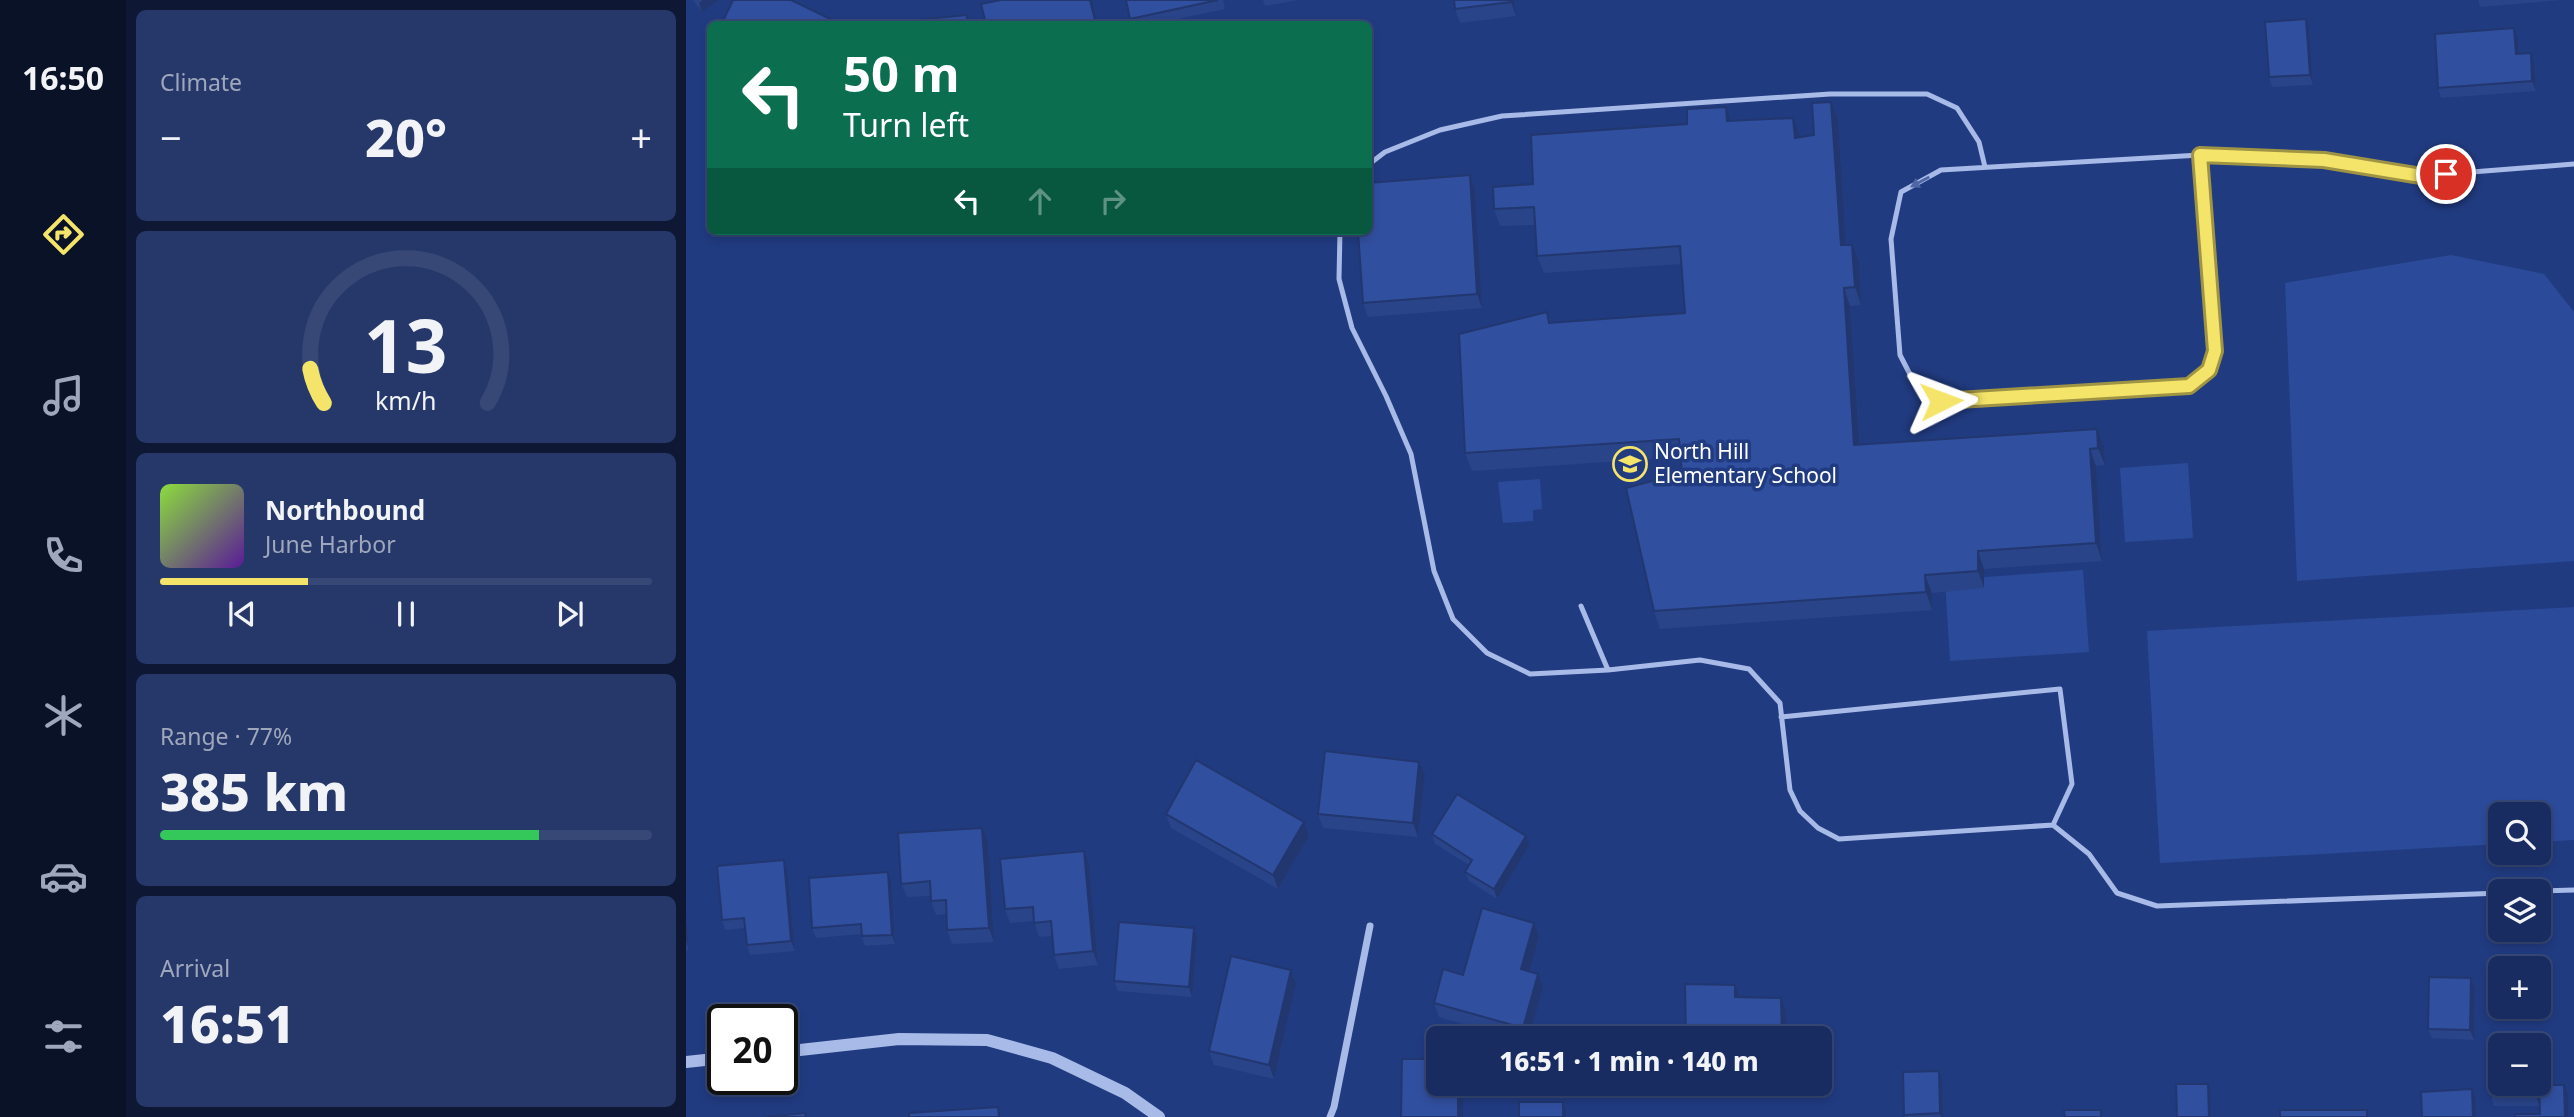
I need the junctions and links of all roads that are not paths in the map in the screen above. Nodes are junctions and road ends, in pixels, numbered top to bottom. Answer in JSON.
{"nodes":[{"id":1,"x":2200,"y":155,"type":"junction"},
{"id":2,"x":1372,"y":162,"type":"edge"},
{"id":3,"x":2574,"y":164,"type":"edge"},
{"id":4,"x":1985,"y":167,"type":"junction"},
{"id":5,"x":1340,"y":235,"type":"edge"},
{"id":6,"x":1581,"y":606,"type":"dead end"},
{"id":7,"x":1608,"y":670,"type":"junction"},
{"id":8,"x":1781,"y":717,"type":"junction"},
{"id":9,"x":2053,"y":825,"type":"junction"},
{"id":10,"x":2574,"y":890,"type":"edge"},
{"id":11,"x":2551,"y":891,"type":"edge"},
{"id":12,"x":2488,"y":893,"type":"edge"},
{"id":13,"x":1370,"y":926,"type":"dead end"},
{"id":14,"x":798,"y":1050,"type":"edge"},
{"id":15,"x":707,"y":1060,"type":"edge"},
{"id":16,"x":686,"y":1062,"type":"edge"},
{"id":17,"x":1159,"y":1117,"type":"edge"},
{"id":18,"x":1330,"y":1117,"type":"edge"}],
"edges":[{"from":1,"to":3,"type":"lane"},
{"from":1,"to":4,"type":"lane"},
{"from":4,"to":1,"type":"lane","one_way":true},
{"from":2,"to":4,"type":"lane"},
{"from":5,"to":7,"type":"lane"},
{"from":6,"to":7,"type":"lane"},
{"from":7,"to":8,"type":"lane"},
{"from":8,"to":9,"type":"lane"},
{"from":8,"to":9,"type":"lane"},
{"from":9,"to":12,"type":"lane"},
{"from":10,"to":11,"type":"lane"},
{"from":13,"to":18,"type":"street"},
{"from":14,"to":17,"type":"street"},
{"from":15,"to":16,"type":"street"}]}
